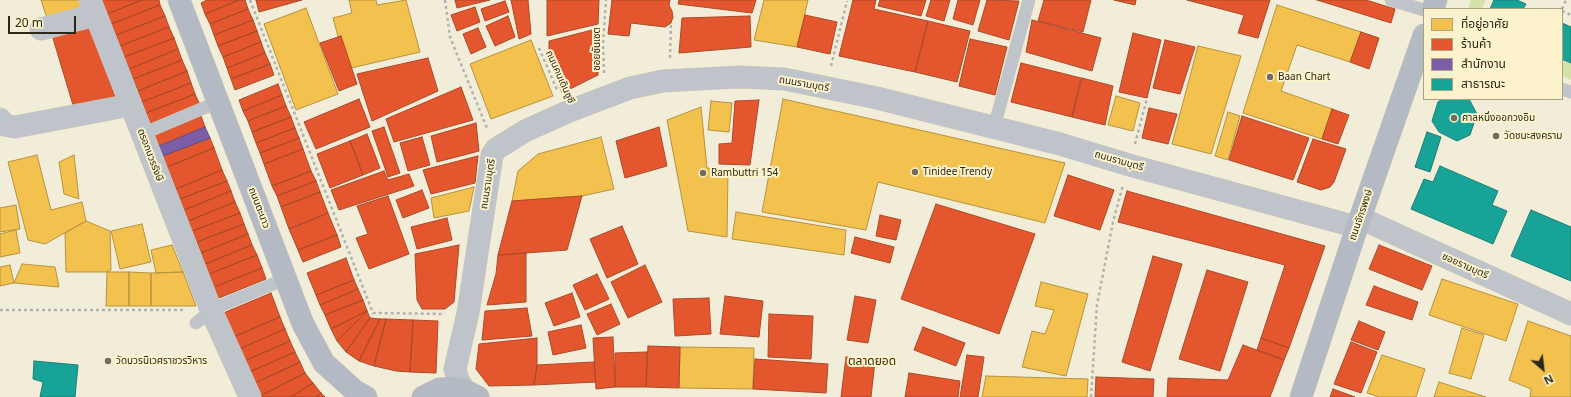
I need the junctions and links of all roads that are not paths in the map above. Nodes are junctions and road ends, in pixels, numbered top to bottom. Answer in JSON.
{"nodes":[{"id":1,"x":179,"y":0,"type":"edge"},
{"id":2,"x":1029,"y":0,"type":"edge"},
{"id":3,"x":1391,"y":0,"type":"edge"},
{"id":4,"x":93,"y":7,"type":"edge"},
{"id":5,"x":1423,"y":10,"type":"edge"},
{"id":6,"x":41,"y":29,"type":"dead end"},
{"id":7,"x":1423,"y":38,"type":"edge"},
{"id":8,"x":218,"y":102,"type":"junction"},
{"id":9,"x":131,"y":104,"type":"junction"},
{"id":10,"x":0,"y":119,"type":"edge"},
{"id":11,"x":994,"y":127,"type":"junction"},
{"id":12,"x":142,"y":134,"type":"junction"},
{"id":13,"x":1358,"y":223,"type":"junction"},
{"id":14,"x":285,"y":278,"type":"junction"},
{"id":15,"x":1571,"y":314,"type":"edge"},
{"id":16,"x":203,"y":316,"type":"junction"},
{"id":17,"x":471,"y":394,"type":"edge"},
{"id":18,"x":250,"y":397,"type":"edge"},
{"id":19,"x":366,"y":397,"type":"edge"},
{"id":20,"x":423,"y":397,"type":"edge"},
{"id":21,"x":1301,"y":397,"type":"edge"}],
"edges":[{"from":1,"to":8,"type":"street","name":"ถนนตะนาว"},
{"from":2,"to":11,"type":"lane"},
{"from":3,"to":5,"type":"lane"},
{"from":4,"to":6,"type":"street"},
{"from":4,"to":9,"type":"street","name":"ตรอกบวรรังษี"},
{"from":7,"to":13,"type":"street","name":"ถนนจักรพงษ์"},
{"from":8,"to":12,"type":"lane"},
{"from":8,"to":14,"type":"street","name":"ถนนตะนาว"},
{"from":9,"to":10,"type":"street"},
{"from":9,"to":12,"type":"street","name":"ตรอกบวรรังษี"},
{"from":11,"to":13,"type":"street","name":"ถนนรามบุตรี"},
{"from":11,"to":17,"type":"street","name":"ถนนรามบุตรี"},
{"from":12,"to":16,"type":"street","name":"ตรอกบวรรังษี"},
{"from":13,"to":15,"type":"street","name":"ซอยรามบุตรี"},
{"from":13,"to":21,"type":"street","name":"ถนนจักรพงษ์"},
{"from":14,"to":16,"type":"lane"},
{"from":14,"to":19,"type":"street","name":"ถนนตะนาว"},
{"from":16,"to":18,"type":"street","name":"ตรอกบวรรังษี"},
{"from":17,"to":20,"type":"street"}]}
